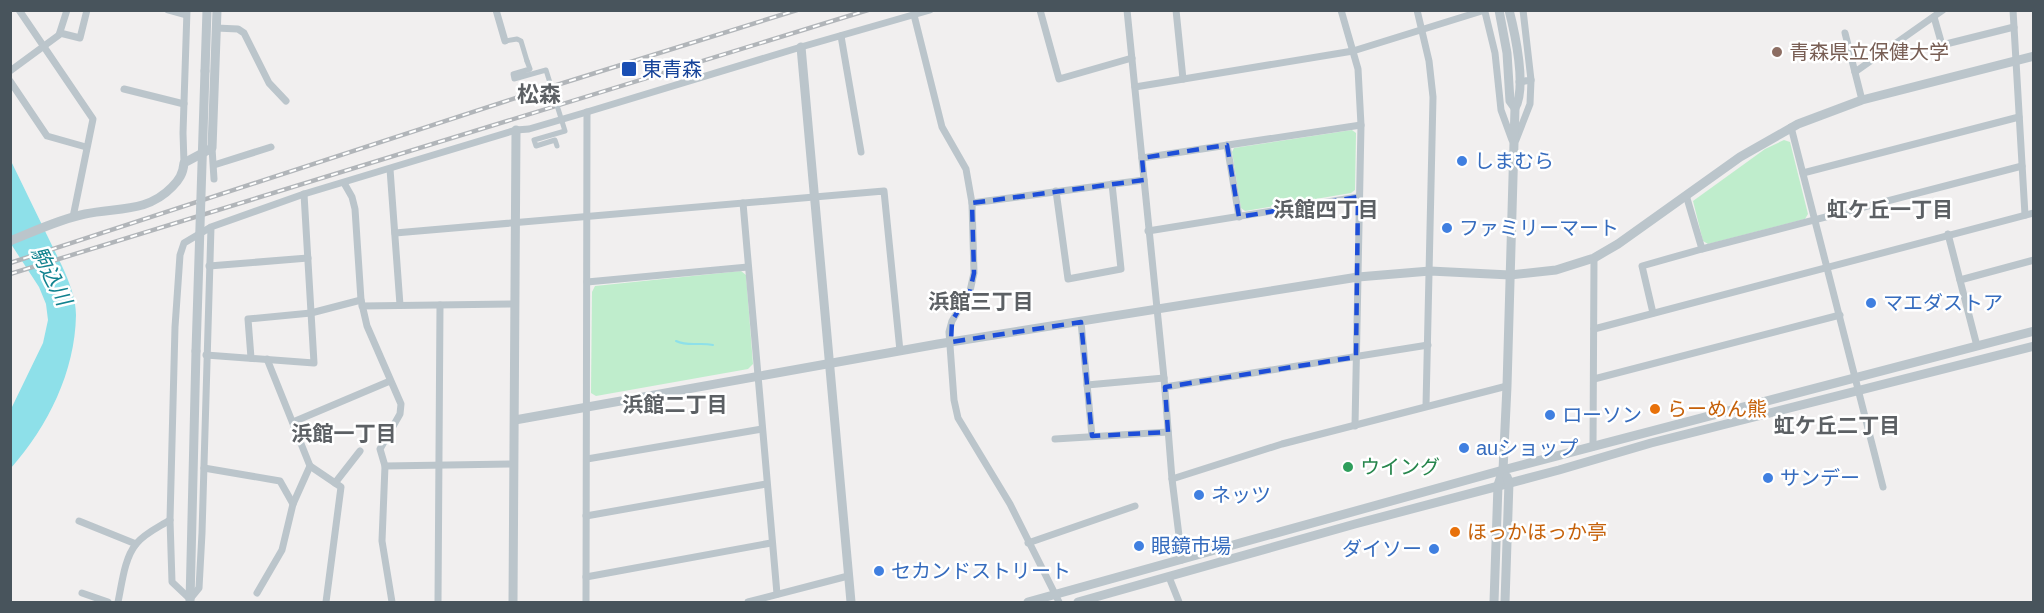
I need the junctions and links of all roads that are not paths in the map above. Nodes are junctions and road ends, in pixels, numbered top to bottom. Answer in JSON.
{"nodes":[{"id":1,"x":19,"y":10,"type":"edge"},
{"id":2,"x":67,"y":10,"type":"edge"},
{"id":3,"x":87,"y":10,"type":"edge"},
{"id":4,"x":168,"y":10,"type":"edge"},
{"id":5,"x":207,"y":10,"type":"edge"},
{"id":6,"x":217,"y":10,"type":"edge"},
{"id":7,"x":496,"y":10,"type":"edge"},
{"id":8,"x":930,"y":10,"type":"edge"},
{"id":9,"x":1040,"y":10,"type":"edge"},
{"id":10,"x":1127,"y":10,"type":"edge"},
{"id":11,"x":1176,"y":10,"type":"edge"},
{"id":12,"x":1341,"y":10,"type":"edge"},
{"id":13,"x":1417,"y":10,"type":"edge"},
{"id":14,"x":1499,"y":10,"type":"edge"},
{"id":15,"x":1509,"y":10,"type":"edge"},
{"id":16,"x":1523,"y":10,"type":"edge"},
{"id":17,"x":1943,"y":10,"type":"edge"},
{"id":18,"x":2013,"y":10,"type":"edge"},
{"id":19,"x":1485,"y":11,"type":"edge"},
{"id":20,"x":187,"y":13,"type":"edge"},
{"id":21,"x":914,"y":15,"type":"junction"},
{"id":22,"x":1934,"y":17,"type":"junction"},
{"id":23,"x":2014,"y":27,"type":"junction"},
{"id":24,"x":216,"y":28,"type":"junction"},
{"id":25,"x":1423,"y":30,"type":"junction"},
{"id":26,"x":60,"y":33,"type":"junction"},
{"id":27,"x":1845,"y":33,"type":"dead end"},
{"id":28,"x":841,"y":36,"type":"junction"},
{"id":29,"x":505,"y":41,"type":"joint"},
{"id":30,"x":801,"y":47,"type":"junction"},
{"id":31,"x":44,"y":48,"type":"junction"},
{"id":32,"x":1353,"y":51,"type":"junction"},
{"id":33,"x":2034,"y":56,"type":"edge"},
{"id":34,"x":1132,"y":58,"type":"junction"},
{"id":35,"x":2015,"y":61,"type":"junction"},
{"id":36,"x":1513,"y":67,"type":"junction"},
{"id":37,"x":10,"y":71,"type":"edge"},
{"id":38,"x":1855,"y":72,"type":"junction"},
{"id":39,"x":1183,"y":79,"type":"junction"},
{"id":40,"x":1531,"y":80,"type":"junction"},
{"id":41,"x":10,"y":81,"type":"edge"},
{"id":42,"x":1519,"y":82,"type":"junction"},
{"id":43,"x":1135,"y":87,"type":"junction"},
{"id":44,"x":124,"y":89,"type":"dead end"},
{"id":45,"x":1862,"y":100,"type":"junction"},
{"id":46,"x":286,"y":101,"type":"dead end"},
{"id":47,"x":184,"y":104,"type":"junction"},
{"id":48,"x":1515,"y":108,"type":"junction"},
{"id":49,"x":587,"y":112,"type":"junction"},
{"id":50,"x":2019,"y":117,"type":"junction"},
{"id":51,"x":1361,"y":125,"type":"junction"},
{"id":52,"x":1791,"y":127,"type":"junction"},
{"id":53,"x":516,"y":130,"type":"junction"},
{"id":54,"x":1227,"y":145,"type":"junction"},
{"id":55,"x":1514,"y":145,"type":"junction"},
{"id":56,"x":557,"y":146,"type":"dead end"},
{"id":57,"x":86,"y":147,"type":"junction"},
{"id":58,"x":271,"y":147,"type":"dead end"},
{"id":59,"x":212,"y":148,"type":"junction"},
{"id":60,"x":861,"y":152,"type":"dead end"},
{"id":61,"x":1142,"y":158,"type":"junction"},
{"id":62,"x":184,"y":163,"type":"junction"},
{"id":63,"x":214,"y":165,"type":"junction"},
{"id":64,"x":2022,"y":166,"type":"junction"},
{"id":65,"x":390,"y":169,"type":"junction"},
{"id":66,"x":1803,"y":173,"type":"junction"},
{"id":67,"x":214,"y":179,"type":"dead end"},
{"id":68,"x":1144,"y":180,"type":"junction"},
{"id":69,"x":344,"y":183,"type":"junction"},
{"id":70,"x":1112,"y":184,"type":"junction"},
{"id":71,"x":1056,"y":191,"type":"junction"},
{"id":72,"x":304,"y":194,"type":"junction"},
{"id":73,"x":1686,"y":195,"type":"junction"},
{"id":74,"x":815,"y":197,"type":"junction"},
{"id":75,"x":1358,"y":197,"type":"junction"},
{"id":76,"x":743,"y":203,"type":"junction"},
{"id":77,"x":972,"y":203,"type":"junction"},
{"id":78,"x":2034,"y":213,"type":"edge"},
{"id":79,"x":2025,"y":215,"type":"junction"},
{"id":80,"x":588,"y":216,"type":"junction"},
{"id":81,"x":1239,"y":217,"type":"junction"},
{"id":82,"x":73,"y":218,"type":"junction"},
{"id":83,"x":1815,"y":220,"type":"junction"},
{"id":84,"x":516,"y":224,"type":"junction"},
{"id":85,"x":211,"y":227,"type":"junction"},
{"id":86,"x":1149,"y":231,"type":"junction"},
{"id":87,"x":395,"y":233,"type":"junction"},
{"id":88,"x":1948,"y":234,"type":"junction"},
{"id":89,"x":10,"y":241,"type":"edge"},
{"id":90,"x":1702,"y":249,"type":"junction"},
{"id":91,"x":308,"y":258,"type":"junction"},
{"id":92,"x":1594,"y":258,"type":"junction"},
{"id":93,"x":2034,"y":260,"type":"edge"},
{"id":94,"x":209,"y":266,"type":"junction"},
{"id":95,"x":748,"y":267,"type":"junction"},
{"id":96,"x":1827,"y":267,"type":"junction"},
{"id":97,"x":1430,"y":271,"type":"junction"},
{"id":98,"x":1510,"y":275,"type":"junction"},
{"id":99,"x":1358,"y":277,"type":"junction"},
{"id":100,"x":1960,"y":280,"type":"junction"},
{"id":101,"x":587,"y":282,"type":"junction"},
{"id":102,"x":362,"y":303,"type":"junction"},
{"id":103,"x":515,"y":304,"type":"junction"},
{"id":104,"x":400,"y":305,"type":"junction"},
{"id":105,"x":440,"y":305,"type":"junction"},
{"id":106,"x":1156,"y":310,"type":"junction"},
{"id":107,"x":311,"y":313,"type":"junction"},
{"id":108,"x":1653,"y":313,"type":"junction"},
{"id":109,"x":1840,"y":315,"type":"junction"},
{"id":110,"x":1081,"y":322,"type":"junction"},
{"id":111,"x":1594,"y":329,"type":"junction"},
{"id":112,"x":2034,"y":331,"type":"edge"},
{"id":113,"x":951,"y":342,"type":"junction"},
{"id":114,"x":1428,"y":345,"type":"junction"},
{"id":115,"x":1977,"y":346,"type":"junction"},
{"id":116,"x":2034,"y":346,"type":"edge"},
{"id":117,"x":900,"y":351,"type":"junction"},
{"id":118,"x":206,"y":355,"type":"junction"},
{"id":119,"x":1356,"y":357,"type":"junction"},
{"id":120,"x":251,"y":358,"type":"junction"},
{"id":121,"x":267,"y":359,"type":"junction"},
{"id":122,"x":830,"y":364,"type":"junction"},
{"id":123,"x":757,"y":377,"type":"junction"},
{"id":124,"x":1856,"y":377,"type":"junction"},
{"id":125,"x":1164,"y":378,"type":"junction"},
{"id":126,"x":1594,"y":379,"type":"junction"},
{"id":127,"x":390,"y":381,"type":"junction"},
{"id":128,"x":1087,"y":385,"type":"junction"},
{"id":129,"x":1507,"y":386,"type":"junction"},
{"id":130,"x":1165,"y":387,"type":"junction"},
{"id":131,"x":1859,"y":390,"type":"junction"},
{"id":132,"x":1426,"y":406,"type":"junction"},
{"id":133,"x":587,"y":408,"type":"junction"},
{"id":134,"x":515,"y":420,"type":"junction"},
{"id":135,"x":293,"y":422,"type":"junction"},
{"id":136,"x":1355,"y":426,"type":"junction"},
{"id":137,"x":762,"y":429,"type":"junction"},
{"id":138,"x":1168,"y":432,"type":"junction"},
{"id":139,"x":1092,"y":436,"type":"junction"},
{"id":140,"x":1055,"y":439,"type":"dead end"},
{"id":141,"x":1593,"y":447,"type":"junction"},
{"id":142,"x":360,"y":451,"type":"dead end"},
{"id":143,"x":587,"y":459,"type":"junction"},
{"id":144,"x":514,"y":464,"type":"junction"},
{"id":145,"x":439,"y":465,"type":"junction"},
{"id":146,"x":310,"y":466,"type":"junction"},
{"id":147,"x":385,"y":466,"type":"junction"},
{"id":148,"x":204,"y":468,"type":"junction"},
{"id":149,"x":1503,"y":470,"type":"junction"},
{"id":150,"x":1172,"y":479,"type":"junction"},
{"id":151,"x":1509,"y":482,"type":"junction"},
{"id":152,"x":335,"y":483,"type":"junction"},
{"id":153,"x":766,"y":484,"type":"junction"},
{"id":154,"x":1498,"y":485,"type":"junction"},
{"id":155,"x":1883,"y":486,"type":"dead end"},
{"id":156,"x":293,"y":504,"type":"junction"},
{"id":157,"x":1135,"y":506,"type":"dead end"},
{"id":158,"x":586,"y":516,"type":"junction"},
{"id":159,"x":170,"y":520,"type":"junction"},
{"id":160,"x":79,"y":521,"type":"dead end"},
{"id":161,"x":771,"y":543,"type":"junction"},
{"id":162,"x":1028,"y":543,"type":"junction"},
{"id":163,"x":136,"y":544,"type":"junction"},
{"id":164,"x":1182,"y":560,"type":"junction"},
{"id":165,"x":848,"y":576,"type":"junction"},
{"id":166,"x":585,"y":577,"type":"junction"},
{"id":167,"x":1169,"y":577,"type":"junction"},
{"id":168,"x":82,"y":593,"type":"dead end"},
{"id":169,"x":257,"y":593,"type":"dead end"},
{"id":170,"x":777,"y":594,"type":"junction"},
{"id":171,"x":1056,"y":599,"type":"edge"},
{"id":172,"x":190,"y":601,"type":"edge"},
{"id":173,"x":108,"y":603,"type":"edge"},
{"id":174,"x":118,"y":603,"type":"edge"},
{"id":175,"x":326,"y":603,"type":"edge"},
{"id":176,"x":392,"y":603,"type":"edge"},
{"id":177,"x":438,"y":603,"type":"edge"},
{"id":178,"x":513,"y":603,"type":"edge"},
{"id":179,"x":586,"y":603,"type":"edge"},
{"id":180,"x":748,"y":603,"type":"edge"},
{"id":181,"x":851,"y":603,"type":"edge"},
{"id":182,"x":1028,"y":603,"type":"edge"},
{"id":183,"x":1078,"y":603,"type":"edge"},
{"id":184,"x":1179,"y":603,"type":"edge"},
{"id":185,"x":1494,"y":603,"type":"edge"},
{"id":186,"x":1505,"y":603,"type":"edge"}],
"edges":[{"from":1,"to":31,"type":"street"},
{"from":2,"to":26,"type":"street"},
{"from":3,"to":26,"type":"street"},
{"from":4,"to":20,"type":"street"},
{"from":5,"to":172,"type":"street","bridge":true},
{"from":6,"to":24,"type":"street"},
{"from":7,"to":29,"type":"street"},
{"from":8,"to":21,"type":"street"},
{"from":9,"to":34,"type":"street"},
{"from":10,"to":34,"type":"street"},
{"from":11,"to":39,"type":"street"},
{"from":12,"to":32,"type":"street"},
{"from":13,"to":25,"type":"street"},
{"from":14,"to":36,"type":"street"},
{"from":15,"to":36,"type":"street"},
{"from":16,"to":40,"type":"street"},
{"from":17,"to":22,"type":"street"},
{"from":18,"to":23,"type":"street"},
{"from":19,"to":25,"type":"street"},
{"from":19,"to":55,"type":"street"},
{"from":20,"to":47,"type":"street"},
{"from":21,"to":28,"type":"street"},
{"from":21,"to":77,"type":"street"},
{"from":22,"to":23,"type":"street"},
{"from":22,"to":38,"type":"street"},
{"from":23,"to":35,"type":"street"},
{"from":24,"to":46,"type":"street"},
{"from":24,"to":59,"type":"street"},
{"from":25,"to":32,"type":"street"},
{"from":25,"to":97,"type":"street"},
{"from":26,"to":31,"type":"street"},
{"from":27,"to":38,"type":"street"},
{"from":28,"to":30,"type":"street"},
{"from":28,"to":60,"type":"street"},
{"from":29,"to":56,"type":"street","bridge":true},
{"from":30,"to":49,"type":"street"},
{"from":30,"to":74,"type":"street"},
{"from":31,"to":37,"type":"street"},
{"from":31,"to":57,"type":"street"},
{"from":32,"to":39,"type":"street"},
{"from":32,"to":51,"type":"street"},
{"from":33,"to":35,"type":"street"},
{"from":34,"to":43,"type":"street"},
{"from":35,"to":45,"type":"street"},
{"from":35,"to":50,"type":"street"},
{"from":36,"to":42,"type":"street"},
{"from":36,"to":48,"type":"street"},
{"from":38,"to":45,"type":"street"},
{"from":39,"to":43,"type":"street"},
{"from":40,"to":42,"type":"street"},
{"from":40,"to":55,"type":"street"},
{"from":41,"to":57,"type":"street"},
{"from":42,"to":48,"type":"street"},
{"from":43,"to":61,"type":"street"},
{"from":44,"to":47,"type":"street"},
{"from":45,"to":52,"type":"street"},
{"from":47,"to":62,"type":"street"},
{"from":48,"to":55,"type":"street"},
{"from":49,"to":53,"type":"street"},
{"from":49,"to":80,"type":"street"},
{"from":50,"to":64,"type":"street"},
{"from":50,"to":66,"type":"street"},
{"from":51,"to":54,"type":"street"},
{"from":51,"to":75,"type":"street"},
{"from":52,"to":66,"type":"street"},
{"from":52,"to":73,"type":"street"},
{"from":53,"to":65,"type":"street"},
{"from":53,"to":84,"type":"street"},
{"from":54,"to":61,"type":"street"},
{"from":54,"to":81,"type":"street"},
{"from":55,"to":98,"type":"street"},
{"from":57,"to":82,"type":"street"},
{"from":58,"to":63,"type":"street"},
{"from":59,"to":62,"type":"street"},
{"from":59,"to":63,"type":"street"},
{"from":61,"to":68,"type":"street"},
{"from":62,"to":82,"type":"street"},
{"from":63,"to":67,"type":"street"},
{"from":64,"to":79,"type":"street"},
{"from":64,"to":83,"type":"street"},
{"from":65,"to":69,"type":"street"},
{"from":65,"to":87,"type":"street"},
{"from":66,"to":83,"type":"street"},
{"from":68,"to":70,"type":"street"},
{"from":68,"to":86,"type":"street"},
{"from":69,"to":72,"type":"street"},
{"from":69,"to":102,"type":"street"},
{"from":70,"to":71,"type":"street"},
{"from":70,"to":71,"type":"street"},
{"from":71,"to":77,"type":"street"},
{"from":72,"to":85,"type":"street"},
{"from":72,"to":91,"type":"street"},
{"from":73,"to":90,"type":"street"},
{"from":73,"to":92,"type":"street"},
{"from":74,"to":76,"type":"street"},
{"from":74,"to":117,"type":"street"},
{"from":74,"to":122,"type":"street"},
{"from":75,"to":81,"type":"street"},
{"from":75,"to":99,"type":"street"},
{"from":76,"to":80,"type":"street"},
{"from":76,"to":95,"type":"street"},
{"from":77,"to":113,"type":"street"},
{"from":78,"to":79,"type":"street"},
{"from":79,"to":88,"type":"street"},
{"from":80,"to":84,"type":"street"},
{"from":80,"to":101,"type":"street"},
{"from":81,"to":86,"type":"street"},
{"from":82,"to":89,"type":"street"},
{"from":83,"to":90,"type":"street"},
{"from":83,"to":96,"type":"street"},
{"from":84,"to":87,"type":"street"},
{"from":84,"to":103,"type":"street"},
{"from":85,"to":94,"type":"street"},
{"from":85,"to":159,"type":"street"},
{"from":86,"to":106,"type":"street"},
{"from":87,"to":104,"type":"street"},
{"from":88,"to":96,"type":"street"},
{"from":88,"to":100,"type":"street"},
{"from":90,"to":108,"type":"street"},
{"from":91,"to":94,"type":"street"},
{"from":91,"to":107,"type":"street"},
{"from":92,"to":98,"type":"street"},
{"from":92,"to":111,"type":"street"},
{"from":93,"to":100,"type":"street"},
{"from":94,"to":118,"type":"street"},
{"from":95,"to":101,"type":"street"},
{"from":95,"to":123,"type":"street"},
{"from":96,"to":108,"type":"street"},
{"from":96,"to":109,"type":"street"},
{"from":97,"to":98,"type":"street"},
{"from":97,"to":99,"type":"street"},
{"from":97,"to":114,"type":"street"},
{"from":98,"to":129,"type":"street"},
{"from":99,"to":106,"type":"street"},
{"from":99,"to":119,"type":"street"},
{"from":100,"to":115,"type":"street"},
{"from":101,"to":133,"type":"street"},
{"from":102,"to":104,"type":"street"},
{"from":102,"to":107,"type":"street"},
{"from":102,"to":127,"type":"street"},
{"from":103,"to":105,"type":"street"},
{"from":103,"to":134,"type":"street"},
{"from":104,"to":105,"type":"street"},
{"from":105,"to":145,"type":"street"},
{"from":106,"to":110,"type":"street"},
{"from":106,"to":125,"type":"street"},
{"from":107,"to":120,"type":"street"},
{"from":107,"to":121,"type":"street"},
{"from":108,"to":111,"type":"street"},
{"from":109,"to":124,"type":"street"},
{"from":109,"to":126,"type":"street"},
{"from":110,"to":113,"type":"street"},
{"from":110,"to":128,"type":"street"},
{"from":111,"to":126,"type":"street"},
{"from":112,"to":115,"type":"street"},
{"from":113,"to":117,"type":"street"},
{"from":113,"to":162,"type":"street"},
{"from":114,"to":119,"type":"street"},
{"from":114,"to":132,"type":"street"},
{"from":115,"to":124,"type":"street"},
{"from":116,"to":131,"type":"street"},
{"from":117,"to":122,"type":"street"},
{"from":118,"to":120,"type":"street"},
{"from":118,"to":148,"type":"street"},
{"from":119,"to":130,"type":"street"},
{"from":119,"to":136,"type":"street"},
{"from":120,"to":121,"type":"street"},
{"from":121,"to":135,"type":"street"},
{"from":122,"to":123,"type":"street"},
{"from":122,"to":165,"type":"street"},
{"from":123,"to":133,"type":"street"},
{"from":123,"to":137,"type":"street"},
{"from":124,"to":131,"type":"street"},
{"from":124,"to":141,"type":"street"},
{"from":125,"to":128,"type":"street"},
{"from":125,"to":130,"type":"street"},
{"from":126,"to":141,"type":"street"},
{"from":127,"to":135,"type":"street"},
{"from":127,"to":147,"type":"street"},
{"from":128,"to":139,"type":"street"},
{"from":129,"to":132,"type":"street"},
{"from":129,"to":149,"type":"street"},
{"from":130,"to":138,"type":"street"},
{"from":131,"to":151,"type":"street"},
{"from":131,"to":155,"type":"street"},
{"from":132,"to":136,"type":"street"},
{"from":133,"to":134,"type":"street"},
{"from":133,"to":143,"type":"street"},
{"from":134,"to":144,"type":"street"},
{"from":135,"to":146,"type":"street"},
{"from":136,"to":150,"type":"street"},
{"from":137,"to":143,"type":"street"},
{"from":137,"to":153,"type":"street"},
{"from":138,"to":139,"type":"street"},
{"from":138,"to":150,"type":"street"},
{"from":139,"to":140,"type":"street"},
{"from":141,"to":149,"type":"street"},
{"from":142,"to":152,"type":"street"},
{"from":143,"to":158,"type":"street"},
{"from":144,"to":145,"type":"street"},
{"from":144,"to":178,"type":"street"},
{"from":145,"to":147,"type":"street"},
{"from":145,"to":177,"type":"street"},
{"from":146,"to":152,"type":"street"},
{"from":146,"to":156,"type":"street"},
{"from":147,"to":176,"type":"street"},
{"from":148,"to":156,"type":"street"},
{"from":148,"to":172,"type":"street"},
{"from":149,"to":151,"type":"street"},
{"from":149,"to":154,"type":"street"},
{"from":149,"to":164,"type":"street"},
{"from":150,"to":164,"type":"street"},
{"from":151,"to":154,"type":"street"},
{"from":151,"to":186,"type":"street"},
{"from":152,"to":175,"type":"street"},
{"from":153,"to":158,"type":"street"},
{"from":153,"to":161,"type":"street"},
{"from":154,"to":167,"type":"street"},
{"from":154,"to":185,"type":"street"},
{"from":156,"to":169,"type":"street"},
{"from":157,"to":162,"type":"street"},
{"from":158,"to":166,"type":"street"},
{"from":159,"to":163,"type":"street"},
{"from":159,"to":172,"type":"street"},
{"from":160,"to":163,"type":"street"},
{"from":161,"to":166,"type":"street"},
{"from":161,"to":170,"type":"street"},
{"from":162,"to":171,"type":"street"},
{"from":163,"to":174,"type":"street"},
{"from":164,"to":171,"type":"street"},
{"from":165,"to":170,"type":"street"},
{"from":165,"to":181,"type":"street"},
{"from":166,"to":179,"type":"street"},
{"from":167,"to":183,"type":"street"},
{"from":167,"to":184,"type":"street"},
{"from":168,"to":173,"type":"street"},
{"from":170,"to":180,"type":"street"},
{"from":171,"to":182,"type":"street"}]}
